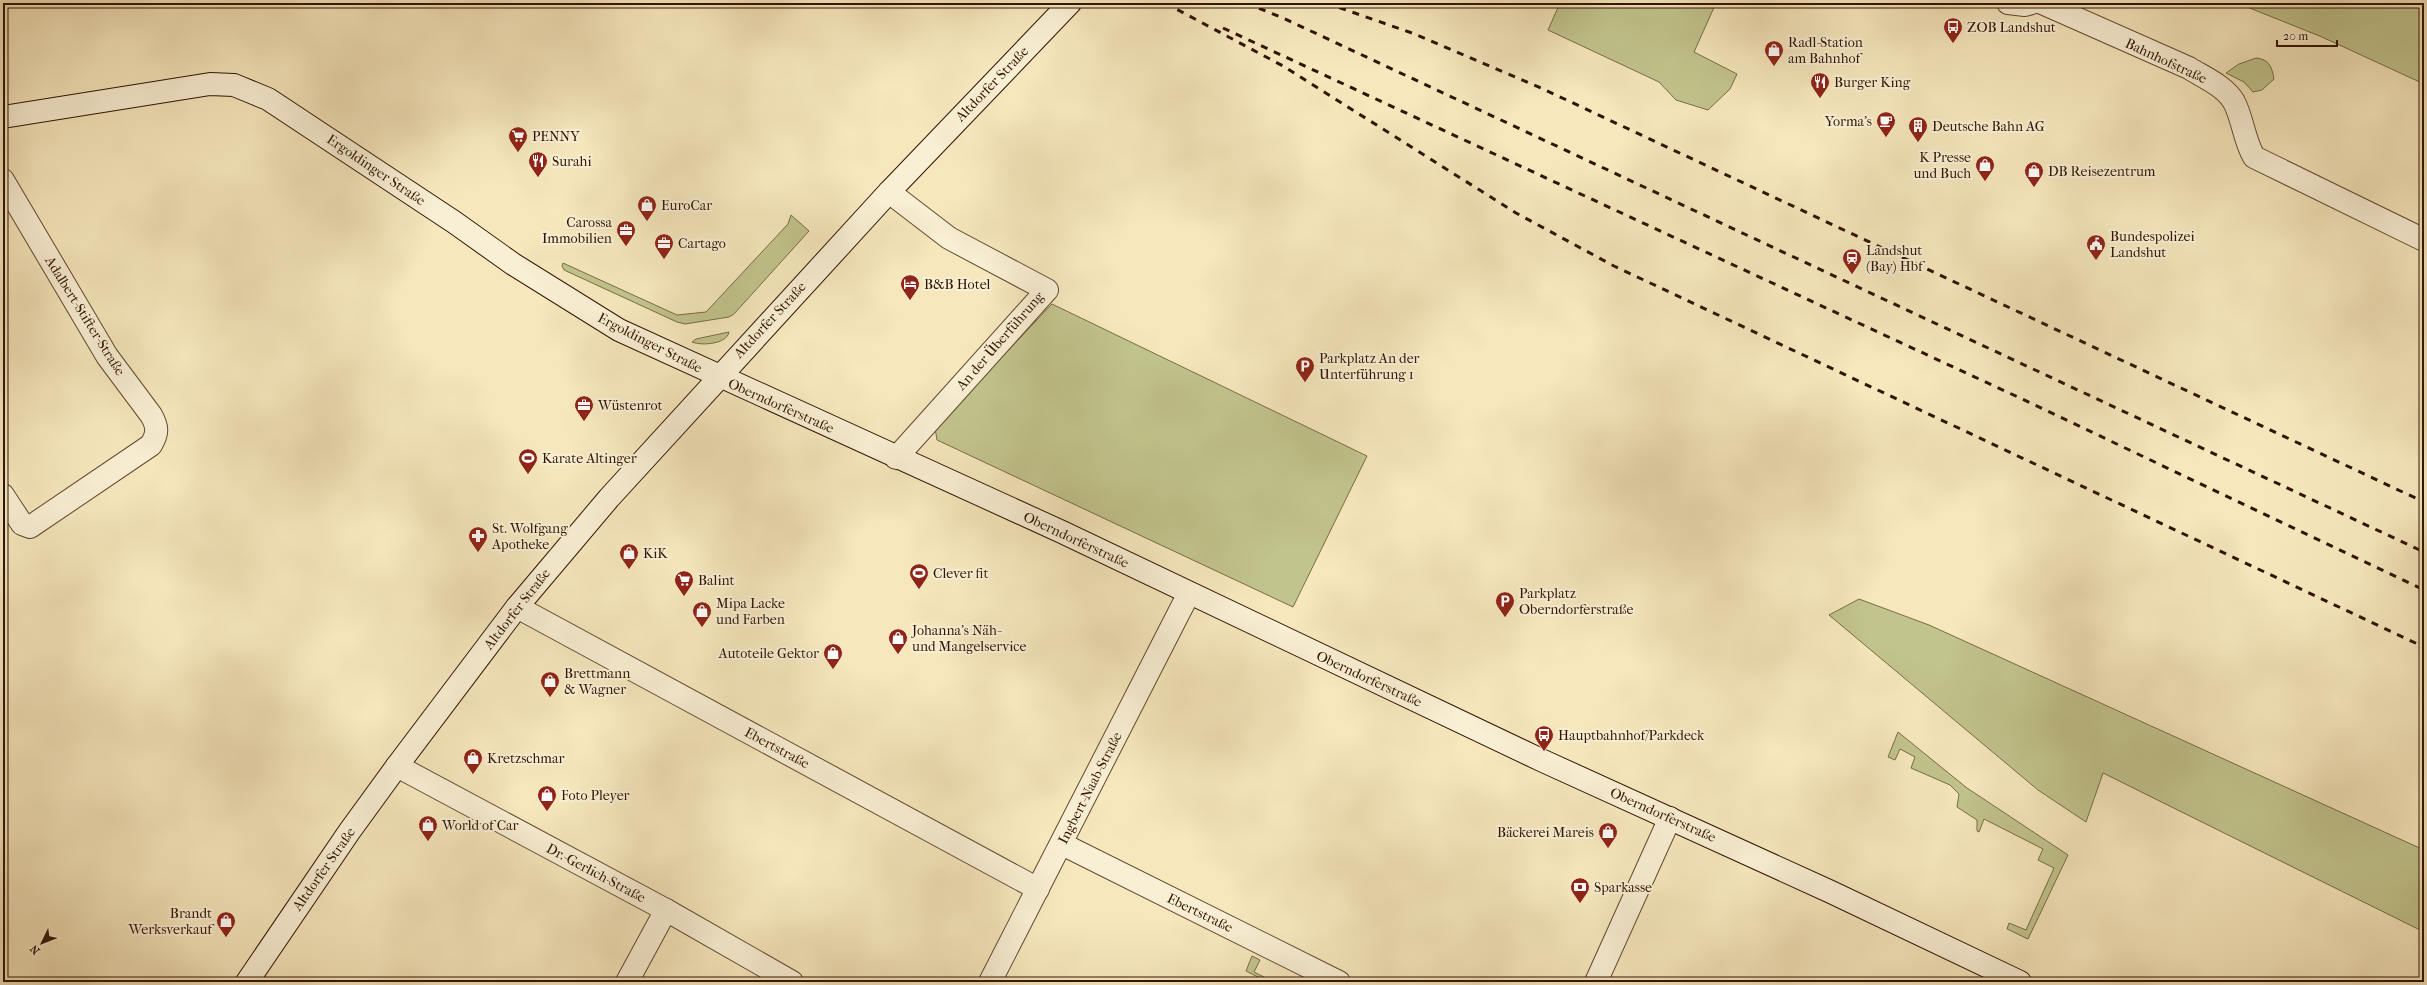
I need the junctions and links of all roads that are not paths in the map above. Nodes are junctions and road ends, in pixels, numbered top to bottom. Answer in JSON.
{"nodes":[{"id":1,"x":1070,"y":3,"type":"edge"},
{"id":2,"x":2008,"y":3,"type":"edge"},
{"id":3,"x":2032,"y":3,"type":"edge"},
{"id":4,"x":2042,"y":3,"type":"edge"},
{"id":5,"x":3,"y":117,"type":"edge"},
{"id":6,"x":3,"y":180,"type":"edge"},
{"id":7,"x":889,"y":192,"type":"junction"},
{"id":8,"x":2424,"y":240,"type":"edge"},
{"id":9,"x":718,"y":377,"type":"junction"},
{"id":10,"x":896,"y":458,"type":"junction"},
{"id":11,"x":3,"y":496,"type":"edge"},
{"id":12,"x":1189,"y":593,"type":"junction"},
{"id":13,"x":517,"y":607,"type":"junction"},
{"id":14,"x":397,"y":766,"type":"junction"},
{"id":15,"x":1670,"y":818,"type":"junction"},
{"id":16,"x":1062,"y":844,"type":"junction"},
{"id":17,"x":1038,"y":889,"type":"junction"},
{"id":18,"x":666,"y":910,"type":"junction"},
{"id":19,"x":247,"y":982,"type":"edge"},
{"id":20,"x":628,"y":982,"type":"edge"},
{"id":21,"x":792,"y":982,"type":"edge"},
{"id":22,"x":990,"y":982,"type":"edge"},
{"id":23,"x":1338,"y":982,"type":"edge"},
{"id":24,"x":1596,"y":982,"type":"edge"},
{"id":25,"x":2020,"y":982,"type":"edge"}],
"edges":[{"from":1,"to":7,"type":"main road","name":"Altdorfer Straße"},
{"from":2,"to":3,"type":"main road"},
{"from":4,"to":8,"type":"main road","name":"Bahnhofstraße"},
{"from":5,"to":9,"type":"main road","name":"Ergoldinger Straße"},
{"from":6,"to":11,"type":"main road","name":"Adalbert-Stifter-Straße"},
{"from":7,"to":9,"type":"main road","name":"Altdorfer Straße"},
{"from":7,"to":10,"type":"main road","name":"An der Überführung"},
{"from":9,"to":10,"type":"main road","name":"Oberndorferstraße"},
{"from":9,"to":13,"type":"main road","name":"Altdorfer Straße"},
{"from":10,"to":12,"type":"main road","name":"Oberndorferstraße"},
{"from":12,"to":15,"type":"main road","name":"Oberndorferstraße"},
{"from":12,"to":16,"type":"main road","name":"Ingbert-Naab-Straße"},
{"from":13,"to":14,"type":"main road","name":"Altdorfer Straße"},
{"from":13,"to":17,"type":"main road","name":"Ebertstraße"},
{"from":14,"to":18,"type":"main road","name":"Dr.-Gerlich-Straße"},
{"from":14,"to":19,"type":"main road","name":"Altdorfer Straße"},
{"from":15,"to":24,"type":"main road"},
{"from":15,"to":25,"type":"main road","name":"Oberndorferstraße"},
{"from":16,"to":17,"type":"main road","name":"Ingbert-Naab-Straße"},
{"from":16,"to":23,"type":"main road","name":"Ebertstraße"},
{"from":17,"to":22,"type":"main road","name":"Ingbert-Naab-Straße"},
{"from":18,"to":20,"type":"main road"},
{"from":18,"to":21,"type":"main road","name":"Dr.-Gerlich-Straße"}]}
